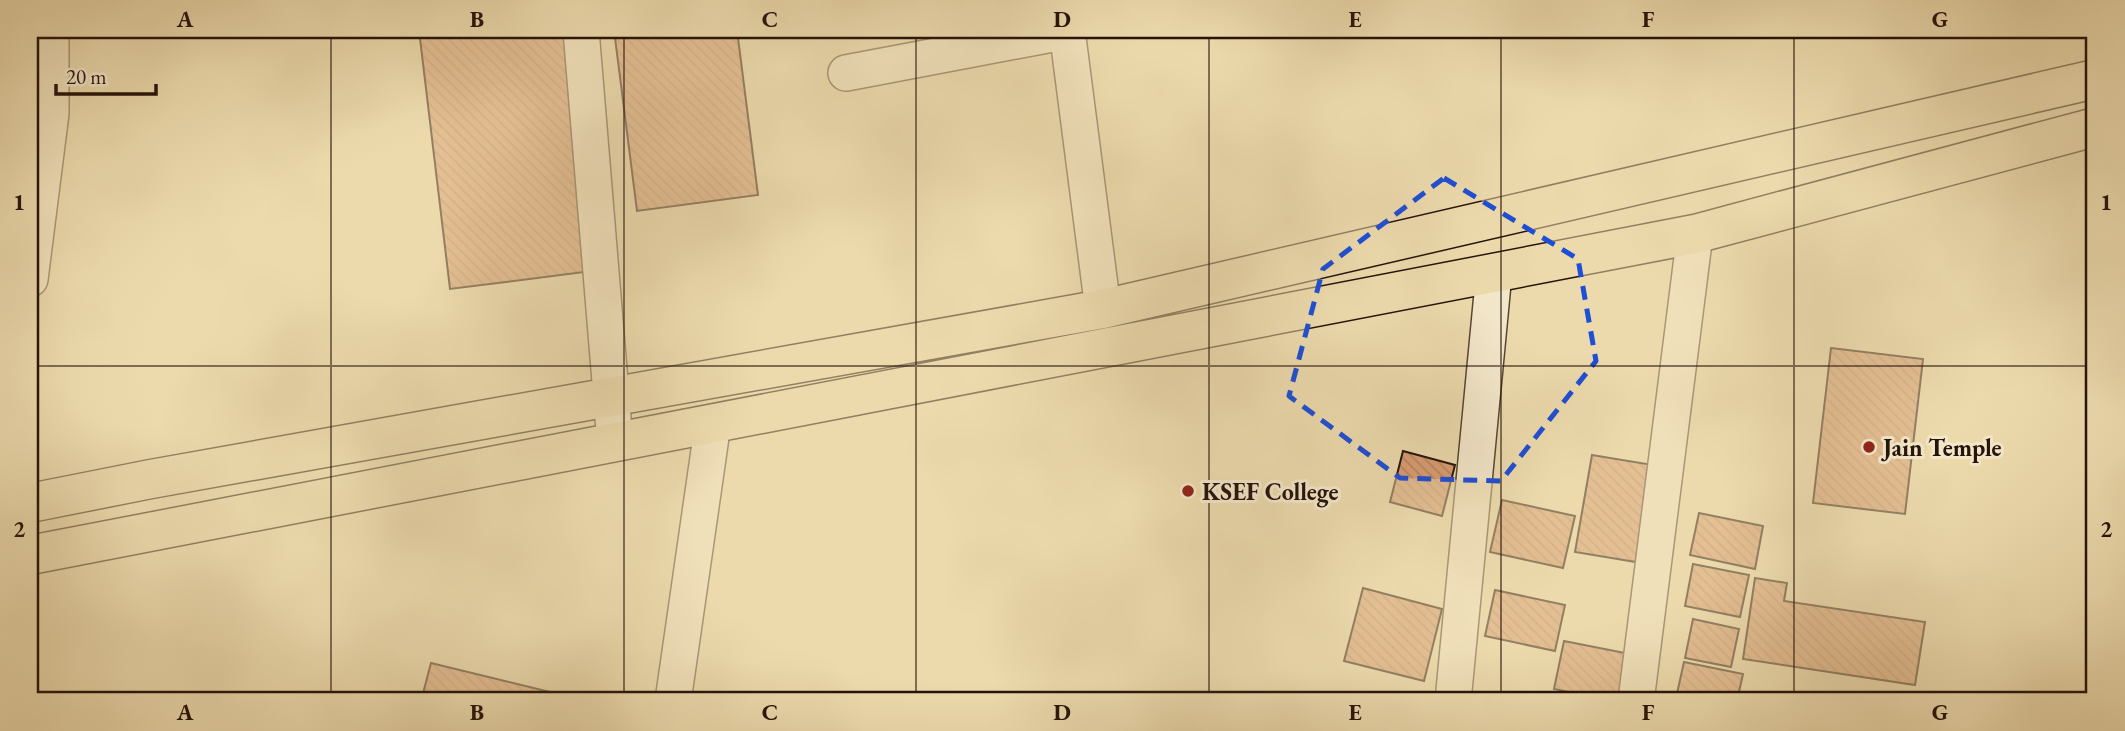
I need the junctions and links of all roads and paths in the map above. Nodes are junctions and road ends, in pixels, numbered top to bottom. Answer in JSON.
{"nodes":[{"id":1,"x":51,"y":30,"type":"edge"},
{"id":2,"x":581,"y":30,"type":"edge"},
{"id":3,"x":1067,"y":30,"type":"edge"},
{"id":4,"x":846,"y":73,"type":"dead end"},
{"id":5,"x":2095,"y":79,"type":"edge"},
{"id":6,"x":40,"y":108,"type":"edge"},
{"id":7,"x":2095,"y":127,"type":"edge"},
{"id":8,"x":1695,"y":234,"type":"junction"},
{"id":9,"x":1494,"y":273,"type":"junction"},
{"id":10,"x":30,"y":279,"type":"edge"},
{"id":11,"x":1103,"y":309,"type":"junction"},
{"id":12,"x":610,"y":397,"type":"junction"},
{"id":13,"x":713,"y":423,"type":"junction"},
{"id":14,"x":615,"y":442,"type":"junction"},
{"id":15,"x":30,"y":503,"type":"edge"},
{"id":16,"x":30,"y":555,"type":"edge"},
{"id":17,"x":673,"y":701,"type":"edge"},
{"id":18,"x":1453,"y":701,"type":"edge"},
{"id":19,"x":1636,"y":701,"type":"edge"}],
"edges":[{"from":1,"to":6,"type":"street"},
{"from":2,"to":12,"type":"street"},
{"from":3,"to":4,"type":"street"},
{"from":3,"to":11,"type":"street"},
{"from":5,"to":11,"type":"main road"},
{"from":6,"to":10,"type":"street"},
{"from":7,"to":8,"type":"main road"},
{"from":8,"to":9,"type":"main road"},
{"from":8,"to":19,"type":"street"},
{"from":9,"to":13,"type":"main road"},
{"from":9,"to":18,"type":"street"},
{"from":11,"to":12,"type":"main road"},
{"from":12,"to":14,"type":"street"},
{"from":12,"to":15,"type":"main road"},
{"from":13,"to":14,"type":"main road"},
{"from":13,"to":17,"type":"street"},
{"from":14,"to":16,"type":"main road"}]}
